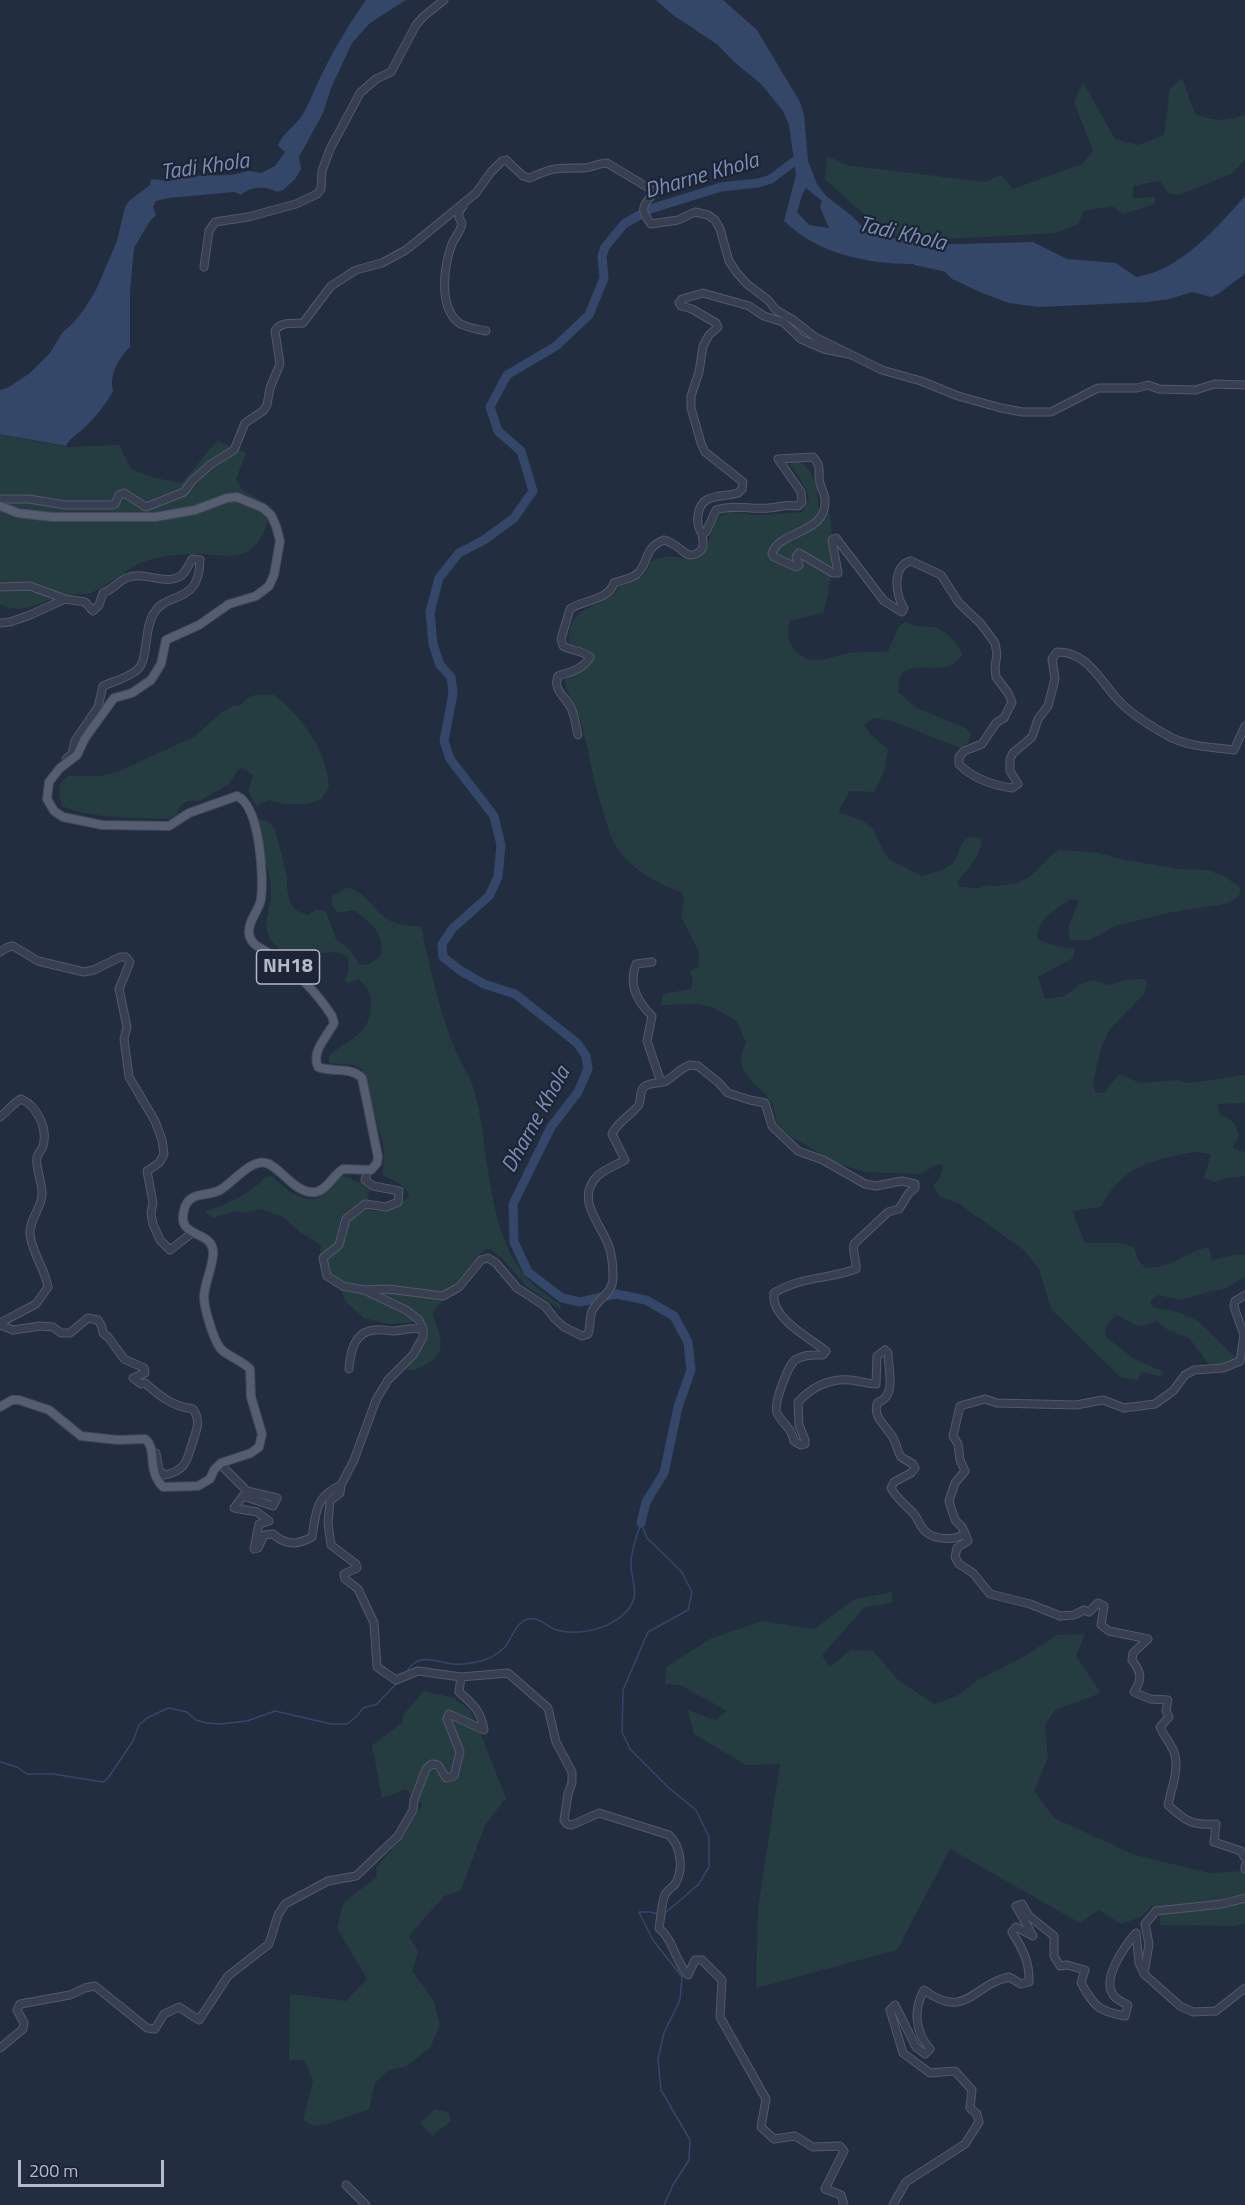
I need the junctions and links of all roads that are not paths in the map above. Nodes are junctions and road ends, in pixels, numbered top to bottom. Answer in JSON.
{"nodes":[{"id":1,"x":444,"y":0,"type":"edge"},
{"id":2,"x":470,"y":197,"type":"junction"},
{"id":3,"x":204,"y":267,"type":"dead end"},
{"id":4,"x":486,"y":332,"type":"dead end"},
{"id":5,"x":848,"y":354,"type":"junction"},
{"id":6,"x":1245,"y":385,"type":"edge"},
{"id":7,"x":0,"y":499,"type":"edge"},
{"id":8,"x":0,"y":506,"type":"edge"},
{"id":9,"x":702,"y":534,"type":"junction"},
{"id":10,"x":0,"y":587,"type":"edge"},
{"id":11,"x":65,"y":598,"type":"junction"},
{"id":12,"x":0,"y":623,"type":"edge"},
{"id":13,"x":1245,"y":726,"type":"edge"},
{"id":14,"x":578,"y":735,"type":"dead end"},
{"id":15,"x":60,"y":768,"type":"junction"},
{"id":16,"x":0,"y":952,"type":"edge"},
{"id":17,"x":652,"y":962,"type":"dead end"},
{"id":18,"x":661,"y":1082,"type":"junction"},
{"id":19,"x":0,"y":1116,"type":"edge"},
{"id":20,"x":368,"y":1170,"type":"junction"},
{"id":21,"x":192,"y":1233,"type":"junction"},
{"id":22,"x":364,"y":1290,"type":"junction"},
{"id":23,"x":1245,"y":1295,"type":"edge"},
{"id":24,"x":0,"y":1324,"type":"edge"},
{"id":25,"x":423,"y":1329,"type":"junction"},
{"id":26,"x":349,"y":1369,"type":"dead end"},
{"id":27,"x":0,"y":1407,"type":"edge"},
{"id":28,"x":151,"y":1446,"type":"junction"},
{"id":29,"x":220,"y":1464,"type":"junction"},
{"id":30,"x":341,"y":1485,"type":"junction"},
{"id":31,"x":965,"y":1533,"type":"junction"},
{"id":32,"x":461,"y":1677,"type":"junction"},
{"id":33,"x":1245,"y":1858,"type":"edge"},
{"id":34,"x":1245,"y":1898,"type":"edge"},
{"id":35,"x":1144,"y":1974,"type":"junction"},
{"id":36,"x":1245,"y":1988,"type":"edge"},
{"id":37,"x":0,"y":2048,"type":"edge"},
{"id":38,"x":346,"y":2185,"type":"dead end"},
{"id":39,"x":366,"y":2205,"type":"edge"},
{"id":40,"x":843,"y":2205,"type":"edge"},
{"id":41,"x":893,"y":2205,"type":"edge"}],
"edges":[{"from":1,"to":3,"type":"street"},
{"from":2,"to":4,"type":"street"},
{"from":2,"to":5,"type":"street"},
{"from":2,"to":7,"type":"street"},
{"from":5,"to":6,"type":"street"},
{"from":5,"to":9,"type":"street"},
{"from":8,"to":15,"type":"main road","number":"NH18"},
{"from":9,"to":13,"type":"street"},
{"from":9,"to":14,"type":"street"},
{"from":10,"to":11,"type":"street"},
{"from":11,"to":12,"type":"street"},
{"from":11,"to":15,"type":"street"},
{"from":15,"to":20,"type":"main road","number":"NH18"},
{"from":16,"to":21,"type":"street"},
{"from":17,"to":18,"type":"street"},
{"from":18,"to":22,"type":"street"},
{"from":18,"to":31,"type":"street"},
{"from":19,"to":24,"type":"street"},
{"from":20,"to":21,"type":"main road"},
{"from":20,"to":22,"type":"street"},
{"from":21,"to":29,"type":"main road"},
{"from":22,"to":25,"type":"street"},
{"from":23,"to":31,"type":"street"},
{"from":24,"to":28,"type":"street"},
{"from":25,"to":26,"type":"street"},
{"from":25,"to":30,"type":"street"},
{"from":27,"to":28,"type":"main road"},
{"from":28,"to":29,"type":"main road"},
{"from":29,"to":30,"type":"street"},
{"from":30,"to":32,"type":"street"},
{"from":31,"to":33,"type":"street"},
{"from":32,"to":37,"type":"street"},
{"from":32,"to":40,"type":"street"},
{"from":34,"to":35,"type":"street"},
{"from":35,"to":36,"type":"street"},
{"from":35,"to":41,"type":"street"},
{"from":38,"to":39,"type":"street"}]}
